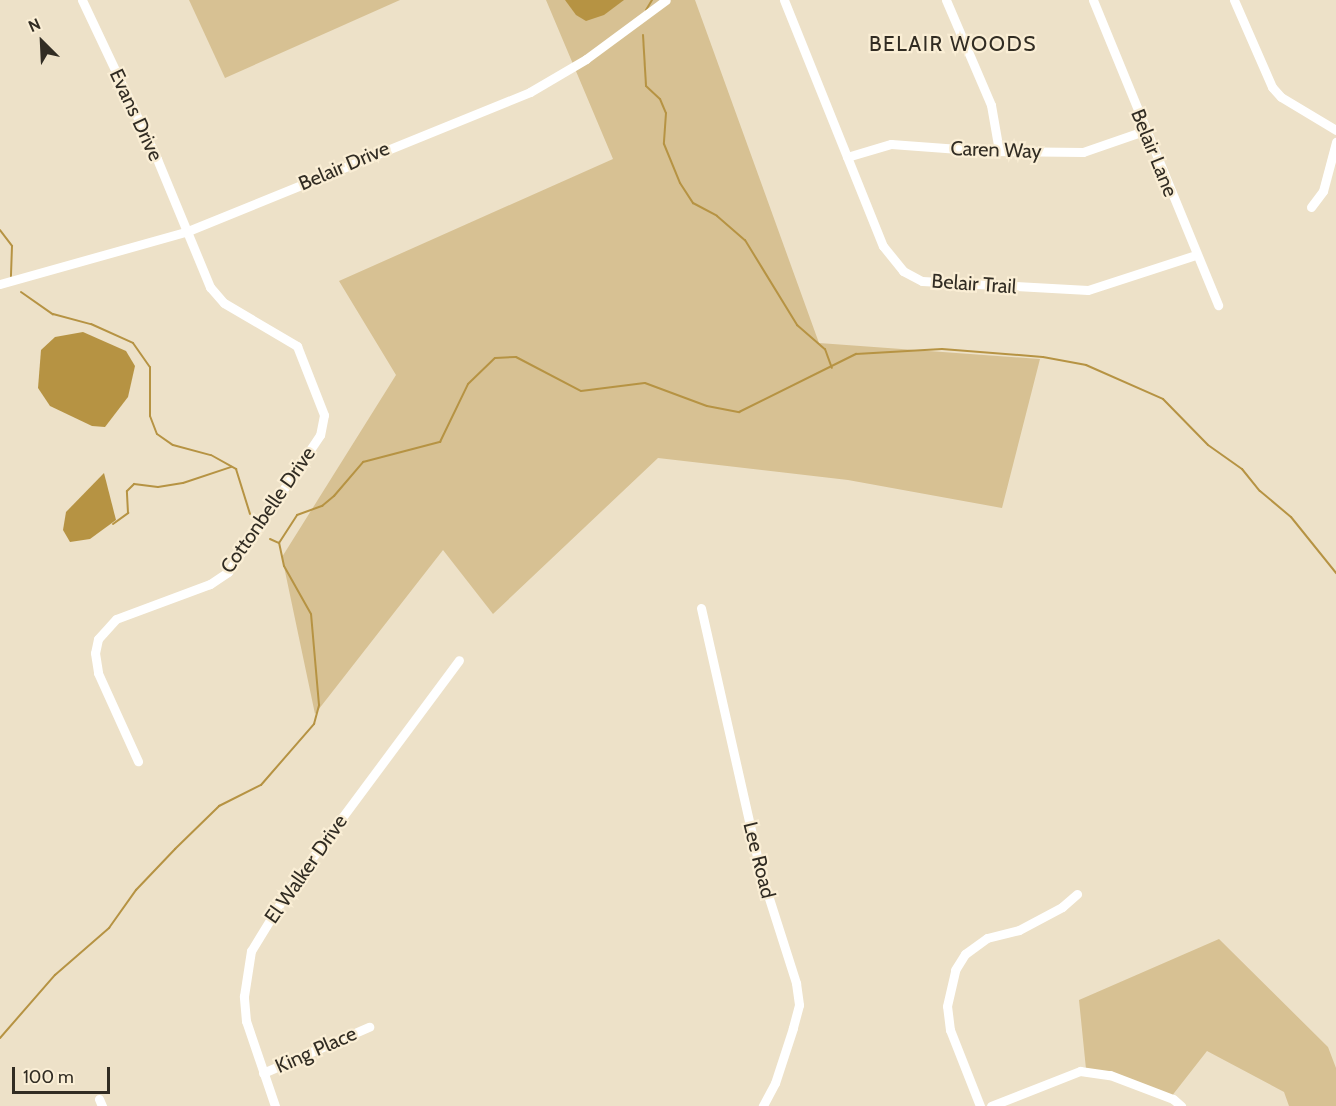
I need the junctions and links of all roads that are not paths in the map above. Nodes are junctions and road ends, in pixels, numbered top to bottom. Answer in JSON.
{"nodes":[{"id":1,"x":82,"y":0,"type":"edge"},
{"id":2,"x":666,"y":0,"type":"edge"},
{"id":3,"x":784,"y":0,"type":"edge"},
{"id":4,"x":946,"y":0,"type":"edge"},
{"id":5,"x":1093,"y":0,"type":"edge"},
{"id":6,"x":1234,"y":0,"type":"edge"},
{"id":7,"x":1336,"y":130,"type":"edge"},
{"id":8,"x":1144,"y":131,"type":"junction"},
{"id":9,"x":1336,"y":142,"type":"edge"},
{"id":10,"x":999,"y":151,"type":"junction"},
{"id":11,"x":847,"y":157,"type":"junction"},
{"id":12,"x":1311,"y":207,"type":"dead end"},
{"id":13,"x":188,"y":231,"type":"junction"},
{"id":14,"x":1196,"y":255,"type":"junction"},
{"id":15,"x":0,"y":284,"type":"edge"},
{"id":16,"x":1218,"y":305,"type":"dead end"},
{"id":17,"x":701,"y":608,"type":"dead end"},
{"id":18,"x":459,"y":660,"type":"dead end"},
{"id":19,"x":138,"y":760,"type":"dead end"},
{"id":20,"x":1077,"y":894,"type":"dead end"},
{"id":21,"x":369,"y":1027,"type":"dead end"},
{"id":22,"x":263,"y":1074,"type":"junction"},
{"id":23,"x":275,"y":1106,"type":"edge"},
{"id":24,"x":763,"y":1106,"type":"edge"},
{"id":25,"x":980,"y":1106,"type":"edge"},
{"id":26,"x":991,"y":1106,"type":"edge"},
{"id":27,"x":1181,"y":1106,"type":"edge"}],
"edges":[{"from":1,"to":13,"type":"street","name":"Evans Drive"},
{"from":2,"to":13,"type":"street","name":"Belair Drive"},
{"from":3,"to":11,"type":"street","name":"Belair Trail"},
{"from":4,"to":10,"type":"street"},
{"from":5,"to":8,"type":"street","name":"Belair Lane"},
{"from":6,"to":7,"type":"street"},
{"from":8,"to":10,"type":"street","name":"Caren Way"},
{"from":8,"to":14,"type":"street","name":"Belair Lane"},
{"from":9,"to":12,"type":"street"},
{"from":10,"to":11,"type":"street","name":"Caren Way"},
{"from":11,"to":14,"type":"street","name":"Belair Trail"},
{"from":13,"to":15,"type":"street","name":"Belair Drive"},
{"from":13,"to":19,"type":"street","name":"Cottonbelle Drive"},
{"from":14,"to":16,"type":"street","name":"Belair Lane"},
{"from":17,"to":24,"type":"street","name":"Lee Road"},
{"from":18,"to":22,"type":"street","name":"El Walker Drive"},
{"from":20,"to":25,"type":"street"},
{"from":21,"to":22,"type":"street","name":"King Place"},
{"from":22,"to":23,"type":"street","name":"El Walker Drive"},
{"from":26,"to":27,"type":"street"}]}
